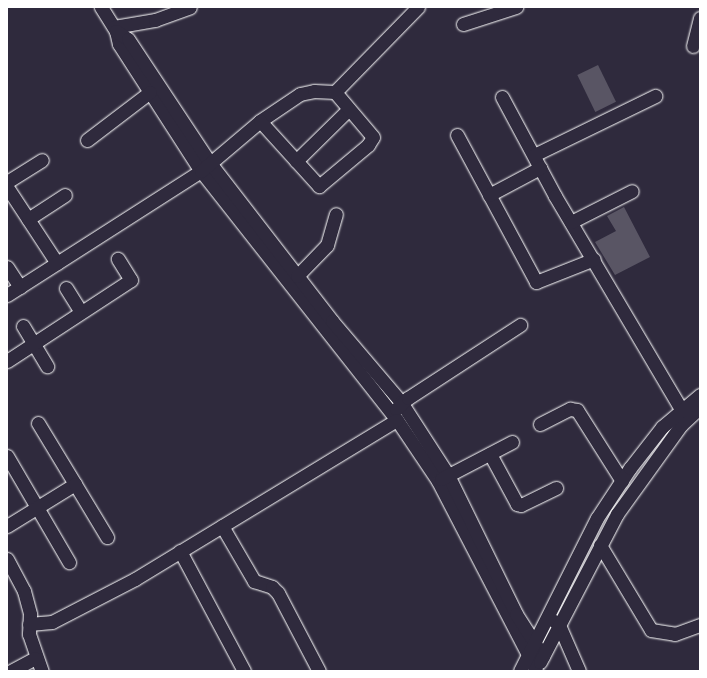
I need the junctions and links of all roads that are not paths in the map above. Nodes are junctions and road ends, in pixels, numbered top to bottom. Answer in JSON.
{"nodes":[{"id":1,"x":190,"y":7,"type":"edge"},
{"id":2,"x":418,"y":7,"type":"edge"},
{"id":3,"x":516,"y":7,"type":"edge"},
{"id":4,"x":700,"y":18,"type":"edge"},
{"id":5,"x":110,"y":20,"type":"edge"},
{"id":6,"x":463,"y":24,"type":"dead end"},
{"id":7,"x":693,"y":46,"type":"dead end"},
{"id":8,"x":150,"y":92,"type":"junction"},
{"id":9,"x":335,"y":92,"type":"junction"},
{"id":10,"x":655,"y":96,"type":"dead end"},
{"id":11,"x":502,"y":97,"type":"dead end"},
{"id":12,"x":349,"y":109,"type":"junction"},
{"id":13,"x":260,"y":121,"type":"junction"},
{"id":14,"x":457,"y":135,"type":"dead end"},
{"id":15,"x":87,"y":140,"type":"dead end"},
{"id":16,"x":534,"y":155,"type":"junction"},
{"id":17,"x":42,"y":160,"type":"dead end"},
{"id":18,"x":296,"y":161,"type":"junction"},
{"id":19,"x":205,"y":167,"type":"junction"},
{"id":20,"x":540,"y":168,"type":"junction"},
{"id":21,"x":7,"y":182,"type":"edge"},
{"id":22,"x":7,"y":187,"type":"edge"},
{"id":23,"x":632,"y":191,"type":"dead end"},
{"id":24,"x":65,"y":195,"type":"dead end"},
{"id":25,"x":489,"y":195,"type":"junction"},
{"id":26,"x":336,"y":214,"type":"dead end"},
{"id":27,"x":28,"y":219,"type":"junction"},
{"id":28,"x":571,"y":222,"type":"junction"},
{"id":29,"x":118,"y":260,"type":"dead end"},
{"id":30,"x":594,"y":260,"type":"junction"},
{"id":31,"x":57,"y":263,"type":"junction"},
{"id":32,"x":7,"y":267,"type":"edge"},
{"id":33,"x":297,"y":276,"type":"junction"},
{"id":34,"x":20,"y":287,"type":"junction"},
{"id":35,"x":66,"y":288,"type":"dead end"},
{"id":36,"x":7,"y":295,"type":"edge"},
{"id":37,"x":81,"y":312,"type":"junction"},
{"id":38,"x":520,"y":325,"type":"dead end"},
{"id":39,"x":23,"y":326,"type":"dead end"},
{"id":40,"x":33,"y":344,"type":"junction"},
{"id":41,"x":7,"y":361,"type":"edge"},
{"id":42,"x":47,"y":366,"type":"dead end"},
{"id":43,"x":700,"y":395,"type":"edge"},
{"id":44,"x":402,"y":402,"type":"junction"},
{"id":45,"x":700,"y":407,"type":"edge"},
{"id":46,"x":681,"y":409,"type":"junction"},
{"id":47,"x":395,"y":417,"type":"junction"},
{"id":48,"x":38,"y":423,"type":"dead end"},
{"id":49,"x":540,"y":424,"type":"dead end"},
{"id":50,"x":512,"y":442,"type":"dead end"},
{"id":51,"x":490,"y":454,"type":"junction"},
{"id":52,"x":7,"y":456,"type":"edge"},
{"id":53,"x":443,"y":478,"type":"junction"},
{"id":54,"x":622,"y":480,"type":"junction"},
{"id":55,"x":74,"y":484,"type":"junction"},
{"id":56,"x":556,"y":488,"type":"dead end"},
{"id":57,"x":36,"y":508,"type":"junction"},
{"id":58,"x":7,"y":526,"type":"edge"},
{"id":59,"x":222,"y":526,"type":"junction"},
{"id":60,"x":107,"y":537,"type":"dead end"},
{"id":61,"x":600,"y":545,"type":"junction"},
{"id":62,"x":180,"y":551,"type":"junction"},
{"id":63,"x":7,"y":559,"type":"edge"},
{"id":64,"x":69,"y":562,"type":"dead end"},
{"id":65,"x":11,"y":578,"type":"edge"},
{"id":66,"x":548,"y":615,"type":"junction"},
{"id":67,"x":29,"y":624,"type":"junction"},
{"id":68,"x":559,"y":625,"type":"junction"},
{"id":69,"x":700,"y":625,"type":"edge"},
{"id":70,"x":534,"y":642,"type":"junction"},
{"id":71,"x":543,"y":656,"type":"junction"},
{"id":72,"x":35,"y":658,"type":"junction"},
{"id":73,"x":528,"y":658,"type":"junction"},
{"id":74,"x":535,"y":670,"type":"edge"},
{"id":75,"x":10,"y":671,"type":"edge"},
{"id":76,"x":42,"y":671,"type":"edge"},
{"id":77,"x":244,"y":671,"type":"edge"},
{"id":78,"x":319,"y":671,"type":"edge"},
{"id":79,"x":520,"y":671,"type":"edge"},
{"id":80,"x":579,"y":671,"type":"edge"}],
"edges":[{"from":1,"to":5,"type":"street"},
{"from":2,"to":9,"type":"street"},
{"from":3,"to":6,"type":"street"},
{"from":4,"to":7,"type":"street"},
{"from":5,"to":8,"type":"street"},
{"from":5,"to":19,"type":"street"},
{"from":8,"to":15,"type":"street"},
{"from":8,"to":19,"type":"street"},
{"from":9,"to":12,"type":"street"},
{"from":9,"to":13,"type":"street"},
{"from":10,"to":16,"type":"street"},
{"from":11,"to":16,"type":"street"},
{"from":12,"to":18,"type":"street"},
{"from":12,"to":18,"type":"street"},
{"from":13,"to":18,"type":"street"},
{"from":13,"to":19,"type":"street"},
{"from":14,"to":25,"type":"street"},
{"from":16,"to":20,"type":"street"},
{"from":17,"to":21,"type":"street"},
{"from":19,"to":31,"type":"street"},
{"from":19,"to":33,"type":"street"},
{"from":19,"to":47,"type":"street"},
{"from":20,"to":25,"type":"street"},
{"from":20,"to":28,"type":"street"},
{"from":22,"to":27,"type":"street"},
{"from":23,"to":28,"type":"street"},
{"from":24,"to":27,"type":"street"},
{"from":25,"to":30,"type":"street"},
{"from":26,"to":33,"type":"street"},
{"from":27,"to":31,"type":"street"},
{"from":28,"to":30,"type":"street"},
{"from":29,"to":37,"type":"street"},
{"from":30,"to":46,"type":"street"},
{"from":31,"to":34,"type":"street"},
{"from":32,"to":34,"type":"street"},
{"from":33,"to":44,"type":"street"},
{"from":34,"to":36,"type":"street"},
{"from":35,"to":37,"type":"street"},
{"from":37,"to":40,"type":"street"},
{"from":38,"to":44,"type":"street"},
{"from":39,"to":40,"type":"street"},
{"from":40,"to":41,"type":"street"},
{"from":40,"to":42,"type":"street"},
{"from":43,"to":46,"type":"street"},
{"from":44,"to":47,"type":"street"},
{"from":44,"to":53,"type":"street"},
{"from":45,"to":61,"type":"street"},
{"from":46,"to":54,"type":"street"},
{"from":47,"to":53,"type":"street"},
{"from":47,"to":59,"type":"street"},
{"from":48,"to":55,"type":"street"},
{"from":49,"to":54,"type":"street"},
{"from":50,"to":51,"type":"street"},
{"from":51,"to":53,"type":"street"},
{"from":51,"to":56,"type":"street"},
{"from":52,"to":57,"type":"street"},
{"from":53,"to":70,"type":"street"},
{"from":53,"to":73,"type":"street"},
{"from":54,"to":66,"type":"street"},
{"from":55,"to":57,"type":"street"},
{"from":55,"to":60,"type":"street"},
{"from":57,"to":58,"type":"street"},
{"from":57,"to":64,"type":"street"},
{"from":59,"to":62,"type":"street"},
{"from":59,"to":78,"type":"street"},
{"from":61,"to":68,"type":"street"},
{"from":61,"to":69,"type":"street"},
{"from":62,"to":67,"type":"street"},
{"from":62,"to":77,"type":"street"},
{"from":63,"to":65,"type":"street"},
{"from":65,"to":67,"type":"street"},
{"from":66,"to":68,"type":"street"},
{"from":66,"to":70,"type":"street"},
{"from":67,"to":72,"type":"street"},
{"from":68,"to":71,"type":"street"},
{"from":68,"to":80,"type":"street"},
{"from":70,"to":71,"type":"street"},
{"from":70,"to":73,"type":"street"},
{"from":71,"to":74,"type":"street"},
{"from":72,"to":75,"type":"street"},
{"from":72,"to":76,"type":"street"},
{"from":73,"to":74,"type":"street"},
{"from":73,"to":79,"type":"street"}]}
